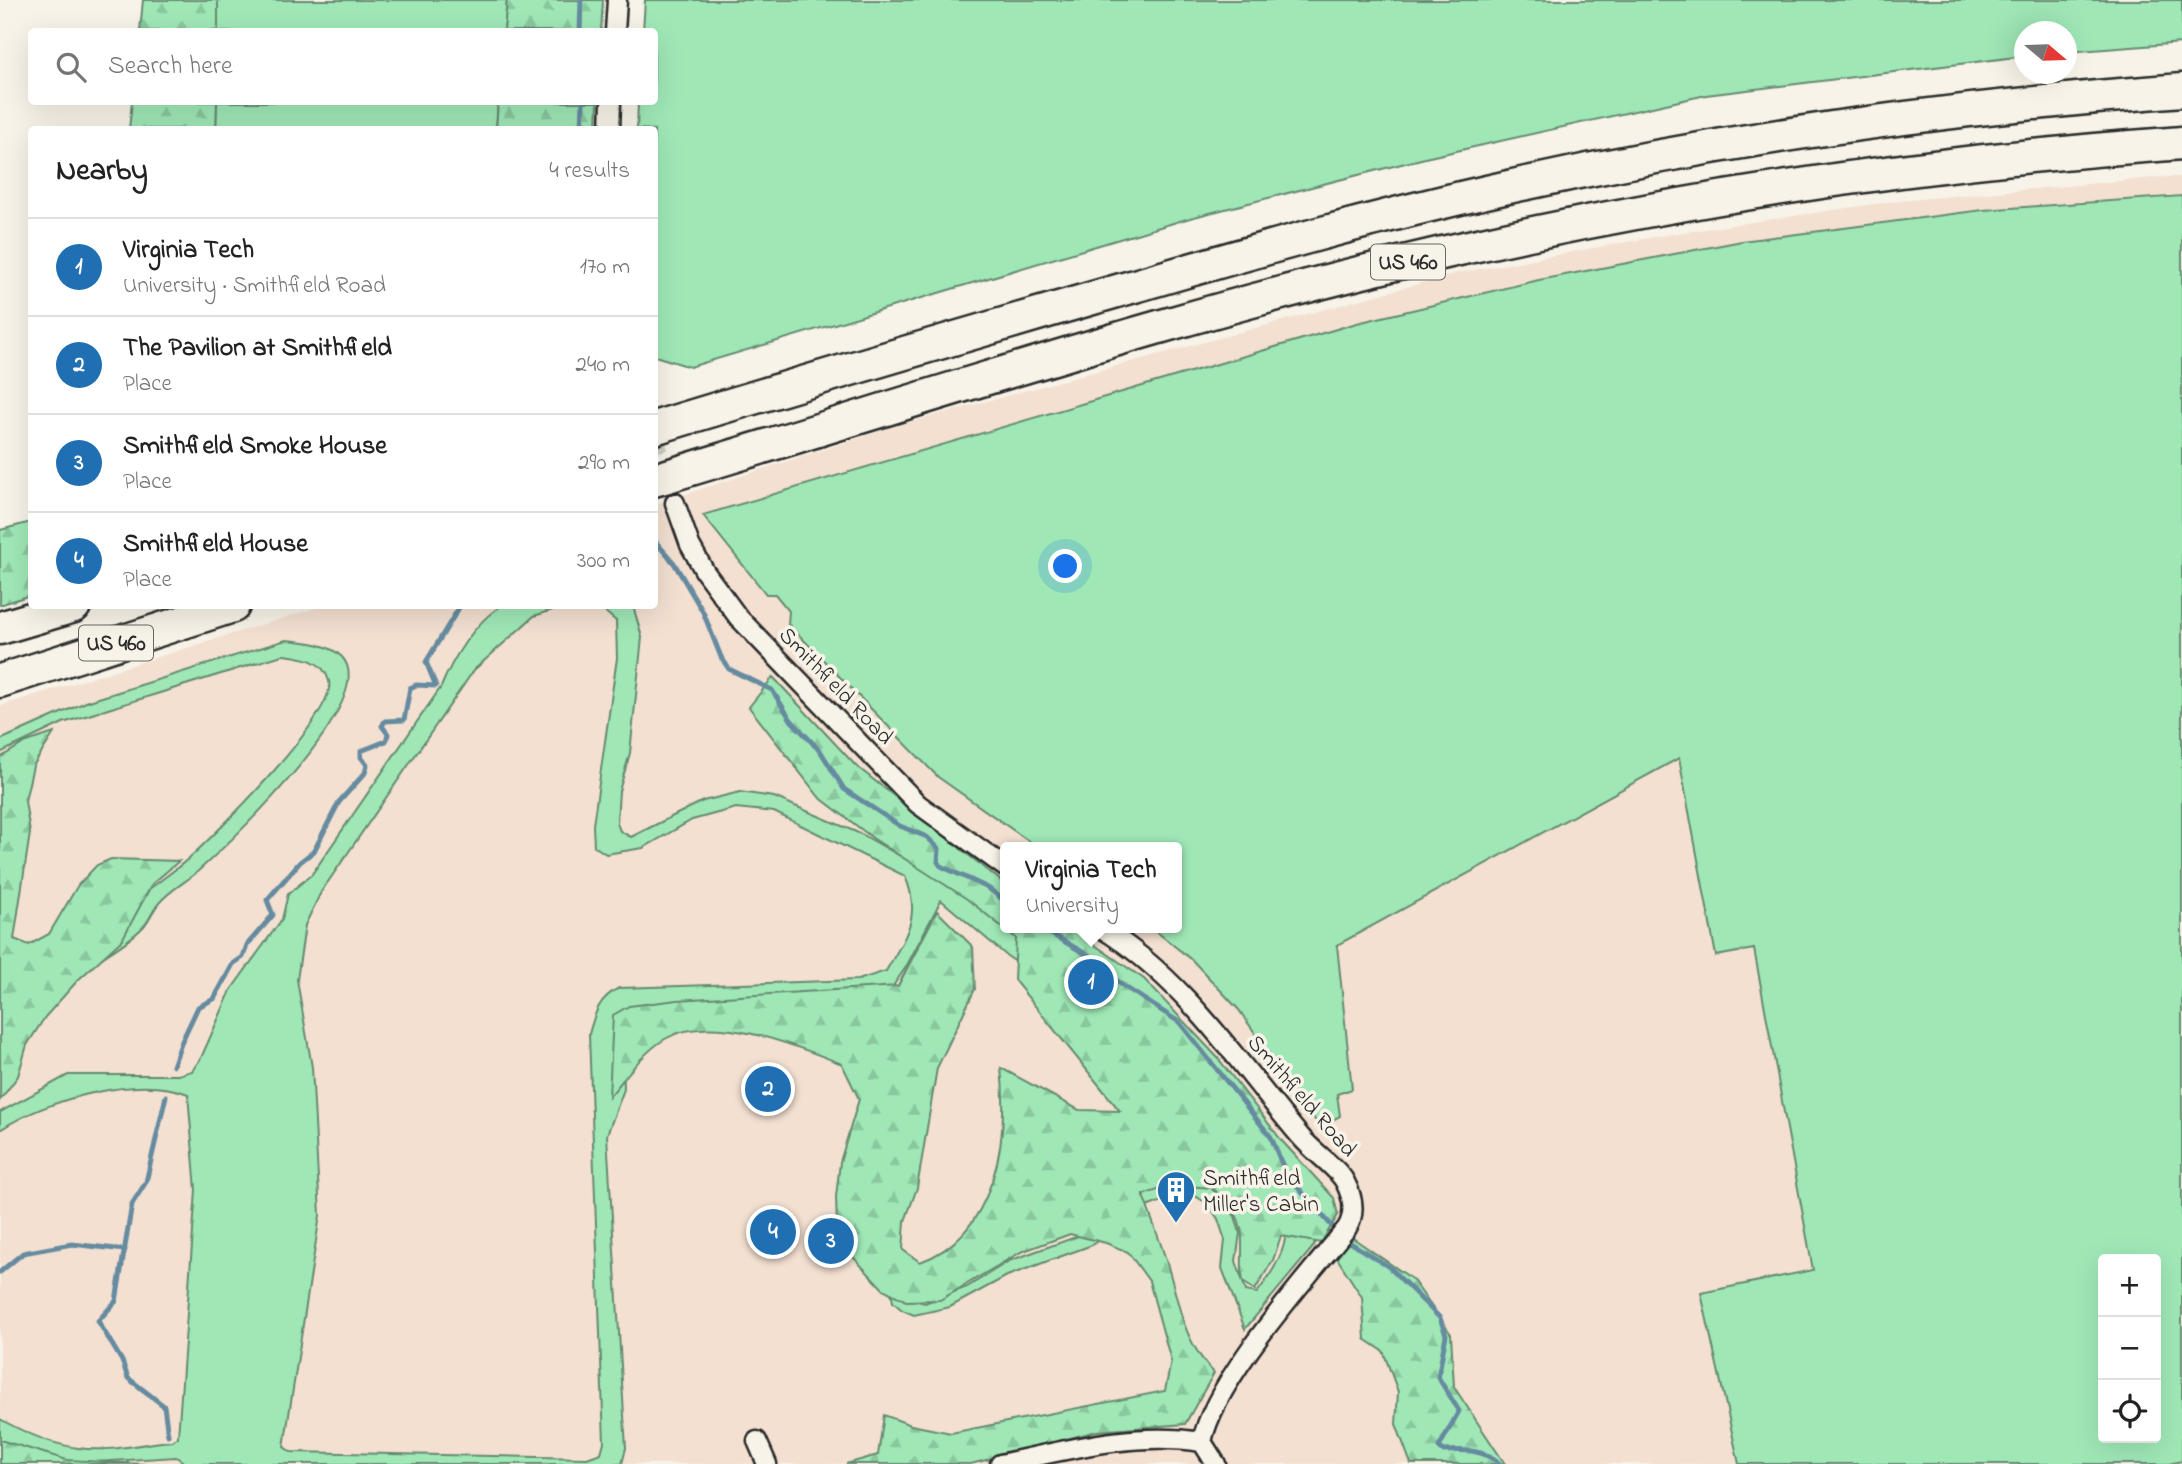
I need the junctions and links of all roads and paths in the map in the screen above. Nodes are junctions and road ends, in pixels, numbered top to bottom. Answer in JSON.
{"nodes":[{"id":1,"x":617,"y":0,"type":"edge"},
{"id":2,"x":615,"y":28,"type":"edge"},
{"id":3,"x":2182,"y":90,"type":"edge"},
{"id":4,"x":611,"y":105,"type":"edge"},
{"id":5,"x":610,"y":126,"type":"edge"},
{"id":6,"x":2182,"y":143,"type":"edge"},
{"id":7,"x":658,"y":427,"type":"edge"},
{"id":8,"x":665,"y":491,"type":"edge"},
{"id":9,"x":64,"y":609,"type":"edge"},
{"id":10,"x":224,"y":609,"type":"edge"},
{"id":11,"x":0,"y":628,"type":"edge"},
{"id":12,"x":0,"y":681,"type":"edge"},
{"id":13,"x":1000,"y":863,"type":"edge"},
{"id":14,"x":1108,"y":933,"type":"edge"},
{"id":15,"x":757,"y":1441,"type":"dead end"},
{"id":16,"x":1202,"y":1442,"type":"junction"},
{"id":17,"x":767,"y":1464,"type":"edge"},
{"id":18,"x":1000,"y":1464,"type":"edge"},
{"id":19,"x":1216,"y":1464,"type":"edge"}],
"edges":[{"from":1,"to":2,"type":"street"},
{"from":3,"to":7,"type":"highway","number":"US 460"},
{"from":4,"to":5,"type":"street"},
{"from":6,"to":8,"type":"highway","number":"US 460"},
{"from":8,"to":13,"type":"street","name":"Smithfield Road"},
{"from":9,"to":11,"type":"highway","number":"US 460"},
{"from":10,"to":12,"type":"highway","number":"US 460"},
{"from":14,"to":16,"type":"street","name":"Smithfield Road"},
{"from":15,"to":17,"type":"street"},
{"from":16,"to":18,"type":"street"},
{"from":16,"to":19,"type":"street"}]}
